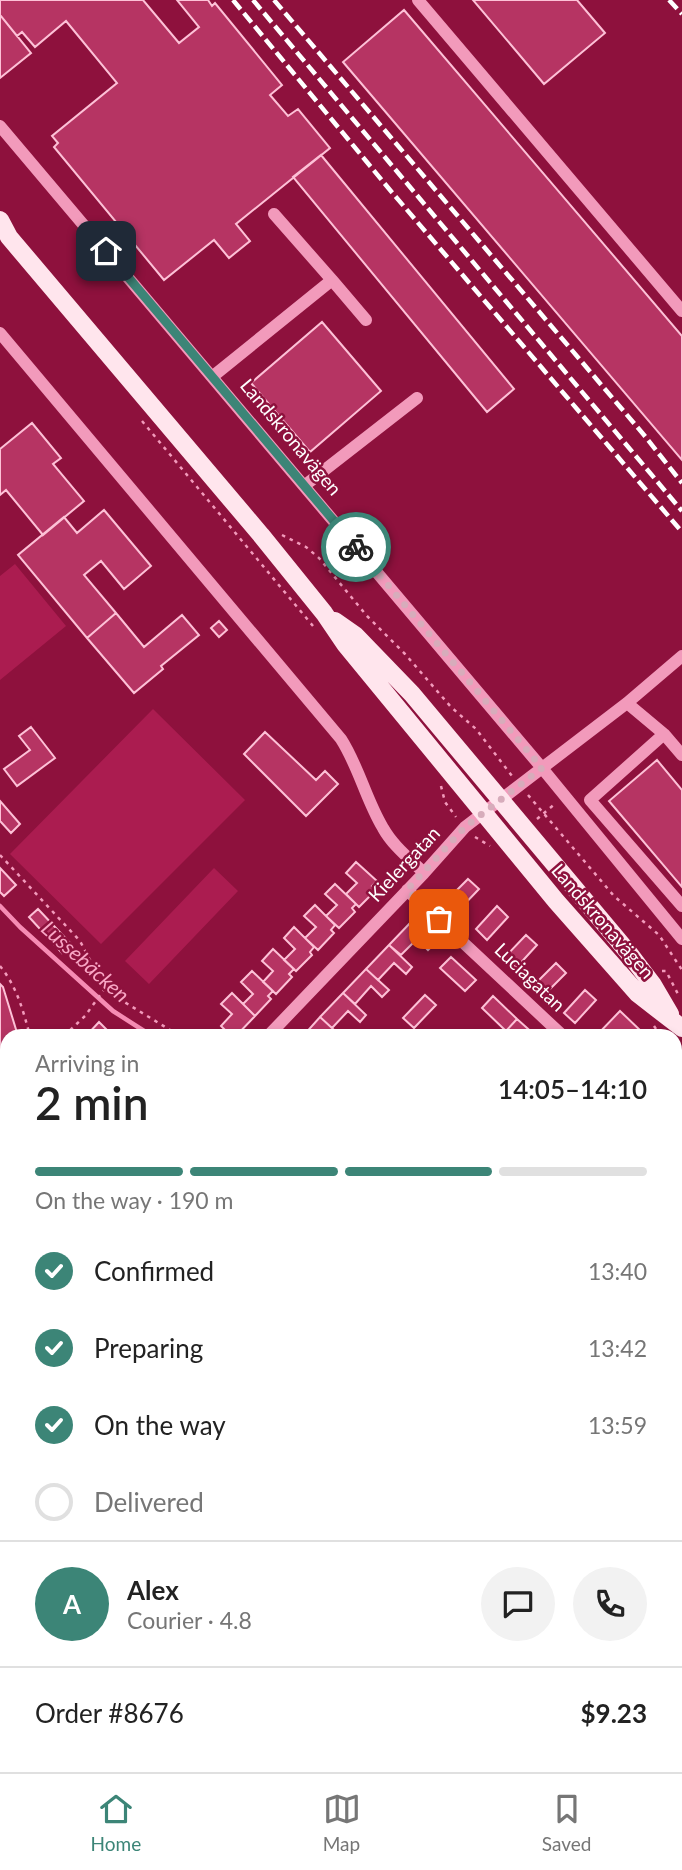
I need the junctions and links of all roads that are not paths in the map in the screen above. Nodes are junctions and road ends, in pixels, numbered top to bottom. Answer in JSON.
{"nodes":[{"id":1,"x":418,"y":0,"type":"edge"},
{"id":2,"x":0,"y":126,"type":"edge"},
{"id":3,"x":274,"y":214,"type":"dead end"},
{"id":4,"x":0,"y":220,"type":"edge"},
{"id":5,"x":4,"y":234,"type":"edge"},
{"id":6,"x":332,"y":280,"type":"junction"},
{"id":7,"x":682,"y":311,"type":"edge"},
{"id":8,"x":366,"y":320,"type":"dead end"},
{"id":9,"x":0,"y":333,"type":"edge"},
{"id":10,"x":212,"y":377,"type":"junction"},
{"id":11,"x":416,"y":398,"type":"dead end"},
{"id":12,"x":304,"y":486,"type":"junction"},
{"id":13,"x":324,"y":613,"type":"junction"},
{"id":14,"x":682,"y":656,"type":"edge"},
{"id":15,"x":627,"y":703,"type":"junction"},
{"id":16,"x":664,"y":734,"type":"junction"},
{"id":17,"x":682,"y":755,"type":"edge"},
{"id":18,"x":542,"y":768,"type":"junction"},
{"id":19,"x":500,"y":800,"type":"junction"},
{"id":20,"x":483,"y":812,"type":"junction"},
{"id":21,"x":424,"y":873,"type":"junction"},
{"id":22,"x":407,"y":890,"type":"junction"},
{"id":23,"x":682,"y":906,"type":"edge"},
{"id":24,"x":682,"y":939,"type":"edge"},
{"id":25,"x":678,"y":1025,"type":"edge"},
{"id":26,"x":275,"y":1029,"type":"edge"},
{"id":27,"x":556,"y":1029,"type":"edge"}],
"edges":[{"from":1,"to":7,"type":"street"},
{"from":2,"to":10,"type":"street","name":"Landskronavägen"},
{"from":3,"to":6,"type":"street"},
{"from":4,"to":5,"type":"main road","name":"Landskronavägen"},
{"from":5,"to":13,"type":"main road","name":"Landskronavägen"},
{"from":6,"to":8,"type":"street"},
{"from":6,"to":10,"type":"street"},
{"from":9,"to":21,"type":"street"},
{"from":10,"to":12,"type":"street","name":"Landskronavägen"},
{"from":11,"to":12,"type":"street"},
{"from":12,"to":18,"type":"street","name":"Landskronavägen"},
{"from":13,"to":19,"type":"main road","name":"Landskronavägen"},
{"from":13,"to":20,"type":"main road","name":"Landskronavägen"},
{"from":14,"to":15,"type":"street","name":"Kielergatan"},
{"from":15,"to":16,"type":"street"},
{"from":15,"to":18,"type":"street","name":"Kielergatan"},
{"from":16,"to":17,"type":"street"},
{"from":16,"to":23,"type":"street"},
{"from":18,"to":19,"type":"street","name":"Kielergatan"},
{"from":18,"to":24,"type":"street","name":"Landskronavägen"},
{"from":19,"to":20,"type":"street","name":"Kielergatan"},
{"from":19,"to":25,"type":"main road","name":"Landskronavägen"},
{"from":20,"to":21,"type":"street","name":"Kielergatan"},
{"from":20,"to":25,"type":"main road","name":"Landskronavägen"},
{"from":21,"to":22,"type":"street","name":"Kielergatan"},
{"from":22,"to":26,"type":"street","name":"Kielergatan"},
{"from":22,"to":27,"type":"street","name":"Luciagatan"}]}
